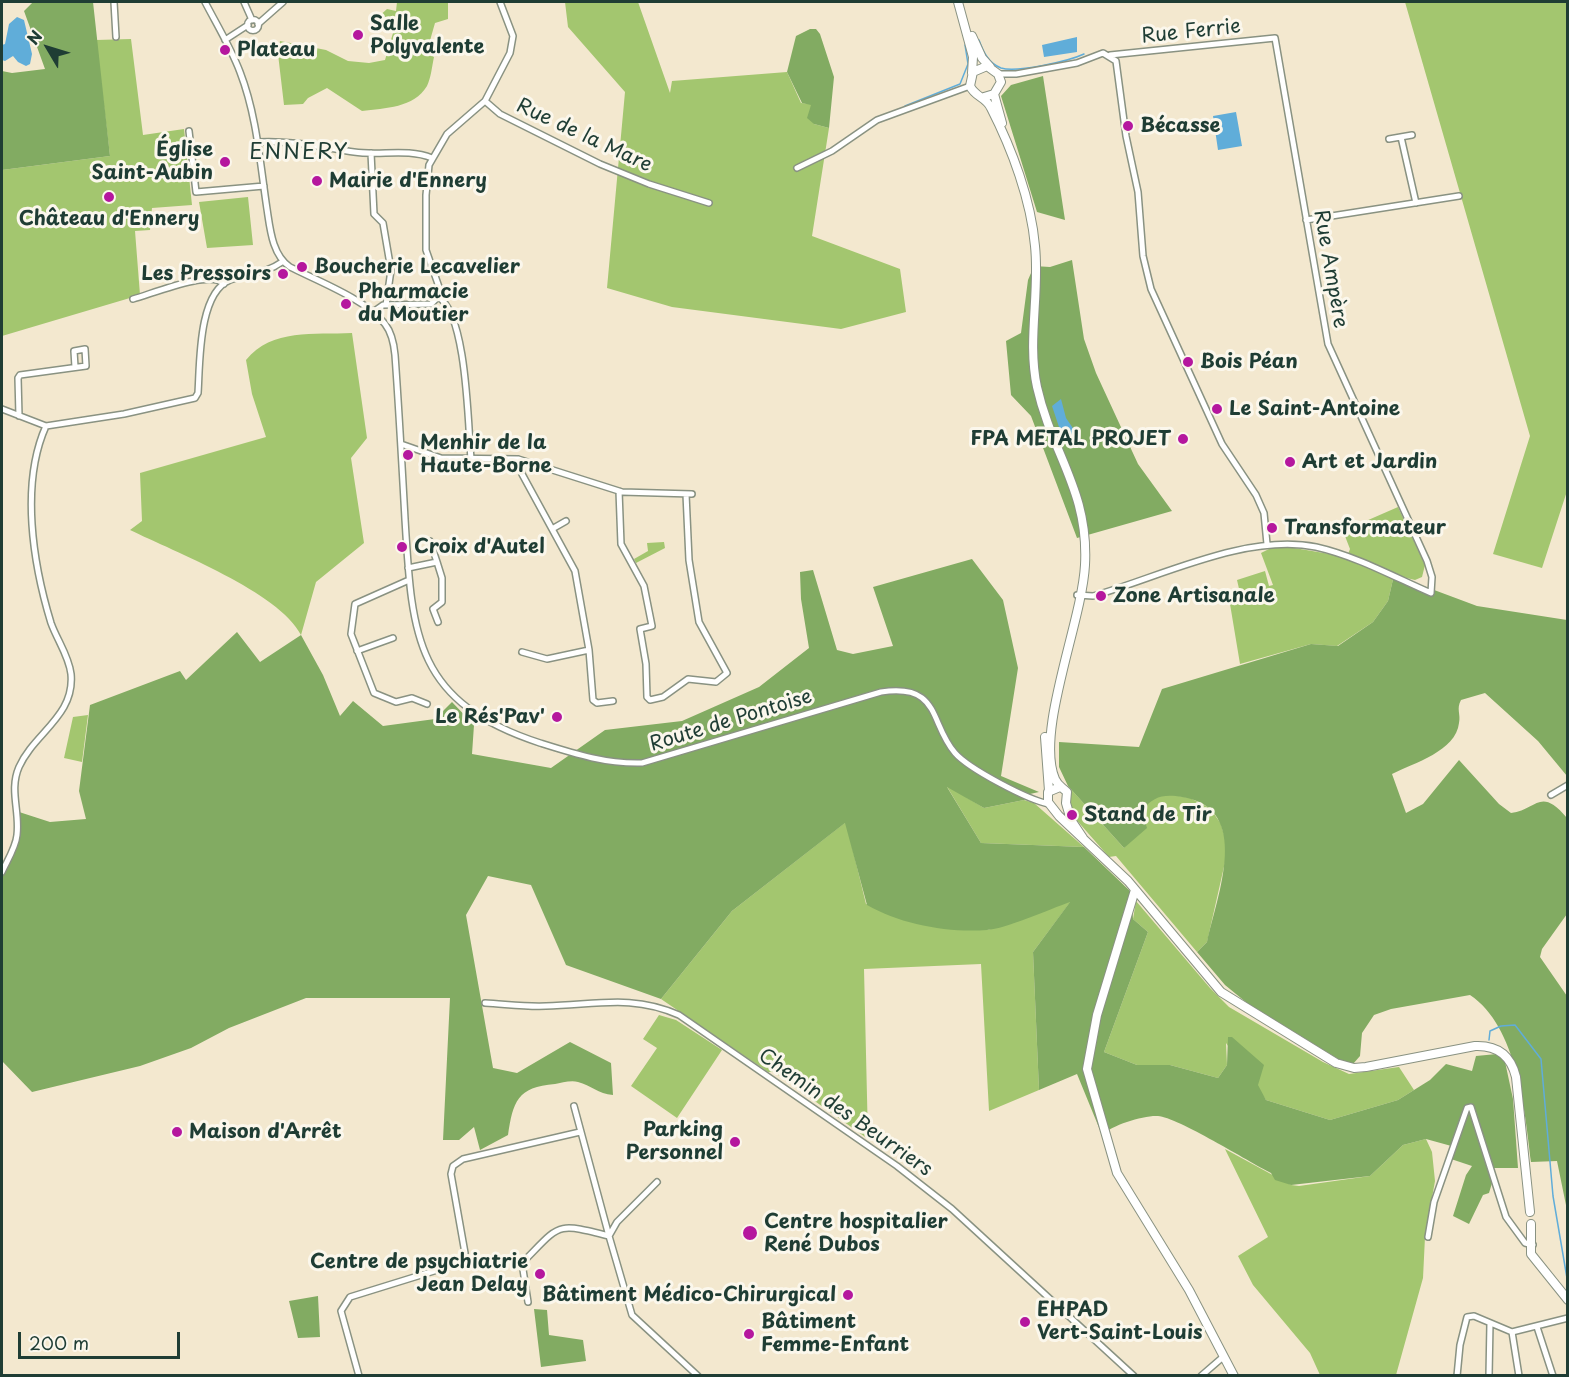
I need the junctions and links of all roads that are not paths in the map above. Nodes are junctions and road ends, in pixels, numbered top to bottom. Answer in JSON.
{"nodes":[{"id":1,"x":114,"y":2,"type":"edge"},
{"id":2,"x":205,"y":2,"type":"edge"},
{"id":3,"x":244,"y":2,"type":"edge"},
{"id":4,"x":283,"y":2,"type":"edge"},
{"id":5,"x":500,"y":2,"type":"edge"},
{"id":6,"x":958,"y":2,"type":"edge"},
{"id":7,"x":250,"y":23,"type":"junction"},
{"id":8,"x":258,"y":24,"type":"junction"},
{"id":9,"x":116,"y":37,"type":"dead end"},
{"id":10,"x":1275,"y":38,"type":"joint"},
{"id":11,"x":225,"y":40,"type":"junction"},
{"id":12,"x":1110,"y":55,"type":"junction"},
{"id":13,"x":991,"y":68,"type":"junction"},
{"id":14,"x":971,"y":74,"type":"junction"},
{"id":15,"x":1000,"y":78,"type":"junction"},
{"id":16,"x":970,"y":86,"type":"junction"},
{"id":17,"x":994,"y":94,"type":"junction"},
{"id":18,"x":984,"y":97,"type":"junction"},
{"id":19,"x":485,"y":101,"type":"junction"},
{"id":20,"x":189,"y":130,"type":"dead end"},
{"id":21,"x":1412,"y":135,"type":"dead end"},
{"id":22,"x":1401,"y":137,"type":"junction"},
{"id":23,"x":1389,"y":139,"type":"dead end"},
{"id":24,"x":257,"y":142,"type":"junction"},
{"id":25,"x":371,"y":153,"type":"junction"},
{"id":26,"x":432,"y":158,"type":"junction"},
{"id":27,"x":1012,"y":159,"type":"junction"},
{"id":28,"x":797,"y":168,"type":"dead end"},
{"id":29,"x":264,"y":186,"type":"junction"},
{"id":30,"x":1459,"y":196,"type":"dead end"},
{"id":31,"x":709,"y":202,"type":"dead end"},
{"id":32,"x":1416,"y":203,"type":"junction"},
{"id":33,"x":1306,"y":220,"type":"junction"},
{"id":34,"x":282,"y":262,"type":"junction"},
{"id":35,"x":224,"y":284,"type":"junction"},
{"id":36,"x":438,"y":297,"type":"junction"},
{"id":37,"x":133,"y":299,"type":"dead end"},
{"id":38,"x":386,"y":305,"type":"junction"},
{"id":39,"x":373,"y":312,"type":"junction"},
{"id":40,"x":75,"y":368,"type":"dead end"},
{"id":41,"x":2,"y":409,"type":"edge"},
{"id":42,"x":19,"y":416,"type":"junction"},
{"id":43,"x":46,"y":426,"type":"junction"},
{"id":44,"x":401,"y":444,"type":"junction"},
{"id":45,"x":471,"y":459,"type":"junction"},
{"id":46,"x":518,"y":459,"type":"junction"},
{"id":47,"x":619,"y":491,"type":"junction"},
{"id":48,"x":566,"y":521,"type":"dead end"},
{"id":49,"x":552,"y":529,"type":"junction"},
{"id":50,"x":430,"y":541,"type":"dead end"},
{"id":51,"x":1268,"y":544,"type":"junction"},
{"id":52,"x":437,"y":562,"type":"junction"},
{"id":53,"x":408,"y":568,"type":"junction"},
{"id":54,"x":409,"y":580,"type":"junction"},
{"id":55,"x":1079,"y":595,"type":"junction"},
{"id":56,"x":438,"y":622,"type":"dead end"},
{"id":57,"x":393,"y":638,"type":"dead end"},
{"id":58,"x":589,"y":650,"type":"junction"},
{"id":59,"x":357,"y":651,"type":"junction"},
{"id":60,"x":522,"y":652,"type":"dead end"},
{"id":61,"x":613,"y":701,"type":"dead end"},
{"id":62,"x":427,"y":704,"type":"dead end"},
{"id":63,"x":1568,"y":785,"type":"edge"},
{"id":64,"x":1060,"y":787,"type":"junction"},
{"id":65,"x":1048,"y":792,"type":"junction"},
{"id":66,"x":1551,"y":795,"type":"dead end"},
{"id":67,"x":1029,"y":796,"type":"junction"},
{"id":68,"x":1066,"y":803,"type":"junction"},
{"id":69,"x":1051,"y":806,"type":"junction"},
{"id":70,"x":1083,"y":838,"type":"junction"},
{"id":71,"x":2,"y":872,"type":"edge"},
{"id":72,"x":1135,"y":890,"type":"junction"},
{"id":73,"x":485,"y":1003,"type":"dead end"},
{"id":74,"x":574,"y":1106,"type":"dead end"},
{"id":75,"x":580,"y":1132,"type":"junction"},
{"id":76,"x":657,"y":1182,"type":"dead end"},
{"id":77,"x":609,"y":1236,"type":"junction"},
{"id":78,"x":1428,"y":1237,"type":"dead end"},
{"id":79,"x":1531,"y":1244,"type":"junction"},
{"id":80,"x":1567,"y":1299,"type":"edge"},
{"id":81,"x":528,"y":1302,"type":"dead end"},
{"id":82,"x":1568,"y":1318,"type":"edge"},
{"id":83,"x":1490,"y":1323,"type":"junction"},
{"id":84,"x":1537,"y":1327,"type":"junction"},
{"id":85,"x":1512,"y":1332,"type":"junction"},
{"id":86,"x":1222,"y":1357,"type":"junction"},
{"id":87,"x":359,"y":1376,"type":"edge"},
{"id":88,"x":699,"y":1376,"type":"edge"},
{"id":89,"x":1134,"y":1376,"type":"edge"},
{"id":90,"x":1201,"y":1376,"type":"edge"},
{"id":91,"x":1234,"y":1376,"type":"edge"},
{"id":92,"x":1457,"y":1376,"type":"edge"},
{"id":93,"x":1489,"y":1376,"type":"edge"},
{"id":94,"x":1519,"y":1376,"type":"edge"},
{"id":95,"x":1553,"y":1376,"type":"edge"}],
"edges":[{"from":1,"to":9,"type":"street"},
{"from":2,"to":11,"type":"street"},
{"from":3,"to":7,"type":"street"},
{"from":4,"to":8,"type":"street"},
{"from":5,"to":19,"type":"street"},
{"from":6,"to":13,"type":"main road"},
{"from":6,"to":14,"type":"main road"},
{"from":7,"to":8,"type":"street"},
{"from":7,"to":8,"type":"street"},
{"from":7,"to":11,"type":"street"},
{"from":10,"to":12,"type":"street","name":"Rue Ferrie"},
{"from":10,"to":33,"type":"street","name":"Rue Ampère"},
{"from":11,"to":24,"type":"street"},
{"from":12,"to":15,"type":"street","name":"Rue Ferrie"},
{"from":12,"to":51,"type":"street"},
{"from":13,"to":14,"type":"main road"},
{"from":13,"to":15,"type":"main road"},
{"from":14,"to":16,"type":"main road"},
{"from":15,"to":17,"type":"main road"},
{"from":16,"to":18,"type":"main road"},
{"from":16,"to":28,"type":"street"},
{"from":17,"to":18,"type":"main road"},
{"from":17,"to":27,"type":"main road"},
{"from":18,"to":27,"type":"main road"},
{"from":19,"to":26,"type":"street"},
{"from":19,"to":31,"type":"street","name":"Rue de la Mare"},
{"from":20,"to":29,"type":"street"},
{"from":21,"to":22,"type":"street"},
{"from":22,"to":23,"type":"street"},
{"from":22,"to":32,"type":"street"},
{"from":24,"to":25,"type":"street"},
{"from":24,"to":29,"type":"street"},
{"from":25,"to":26,"type":"street"},
{"from":25,"to":38,"type":"street"},
{"from":26,"to":36,"type":"street"},
{"from":27,"to":55,"type":"main road"},
{"from":29,"to":34,"type":"street"},
{"from":30,"to":32,"type":"street"},
{"from":32,"to":33,"type":"street"},
{"from":33,"to":51,"type":"street","name":"Rue Ampère"},
{"from":34,"to":35,"type":"street"},
{"from":34,"to":39,"type":"street"},
{"from":35,"to":37,"type":"street"},
{"from":35,"to":43,"type":"street"},
{"from":36,"to":38,"type":"street"},
{"from":36,"to":45,"type":"street"},
{"from":38,"to":39,"type":"street"},
{"from":39,"to":44,"type":"street","name":"Route de Pontoise"},
{"from":40,"to":42,"type":"street"},
{"from":41,"to":42,"type":"street"},
{"from":42,"to":43,"type":"street"},
{"from":43,"to":71,"type":"street"},
{"from":44,"to":45,"type":"street"},
{"from":44,"to":53,"type":"street","name":"Route de Pontoise"},
{"from":45,"to":46,"type":"street"},
{"from":46,"to":47,"type":"street"},
{"from":46,"to":49,"type":"street"},
{"from":47,"to":47,"type":"street"},
{"from":48,"to":49,"type":"street"},
{"from":49,"to":58,"type":"street"},
{"from":50,"to":52,"type":"street"},
{"from":51,"to":55,"type":"street"},
{"from":52,"to":53,"type":"street"},
{"from":52,"to":56,"type":"street"},
{"from":53,"to":54,"type":"street","name":"Route de Pontoise"},
{"from":54,"to":59,"type":"street"},
{"from":54,"to":67,"type":"street","name":"Route de Pontoise"},
{"from":55,"to":64,"type":"main road"},
{"from":55,"to":65,"type":"main road"},
{"from":57,"to":59,"type":"street"},
{"from":58,"to":60,"type":"street"},
{"from":58,"to":61,"type":"street"},
{"from":59,"to":62,"type":"street"},
{"from":63,"to":66,"type":"street"},
{"from":64,"to":65,"type":"main road"},
{"from":64,"to":68,"type":"main road"},
{"from":65,"to":67,"type":"street"},
{"from":65,"to":69,"type":"main road"},
{"from":67,"to":69,"type":"street","name":"Route de Pontoise"},
{"from":68,"to":69,"type":"main road"},
{"from":68,"to":70,"type":"main road"},
{"from":69,"to":70,"type":"main road"},
{"from":70,"to":72,"type":"main road"},
{"from":72,"to":79,"type":"main road"},
{"from":72,"to":86,"type":"main road"},
{"from":73,"to":89,"type":"street","name":"Chemin des Beurriers"},
{"from":74,"to":75,"type":"street"},
{"from":75,"to":77,"type":"street"},
{"from":75,"to":87,"type":"street"},
{"from":76,"to":77,"type":"street"},
{"from":77,"to":81,"type":"street"},
{"from":77,"to":88,"type":"street"},
{"from":78,"to":79,"type":"street"},
{"from":79,"to":80,"type":"main road"},
{"from":82,"to":84,"type":"street"},
{"from":83,"to":85,"type":"street"},
{"from":83,"to":92,"type":"street"},
{"from":83,"to":93,"type":"street"},
{"from":84,"to":85,"type":"street"},
{"from":84,"to":95,"type":"street"},
{"from":85,"to":94,"type":"street"},
{"from":86,"to":90,"type":"street"},
{"from":86,"to":91,"type":"main road"}]}
